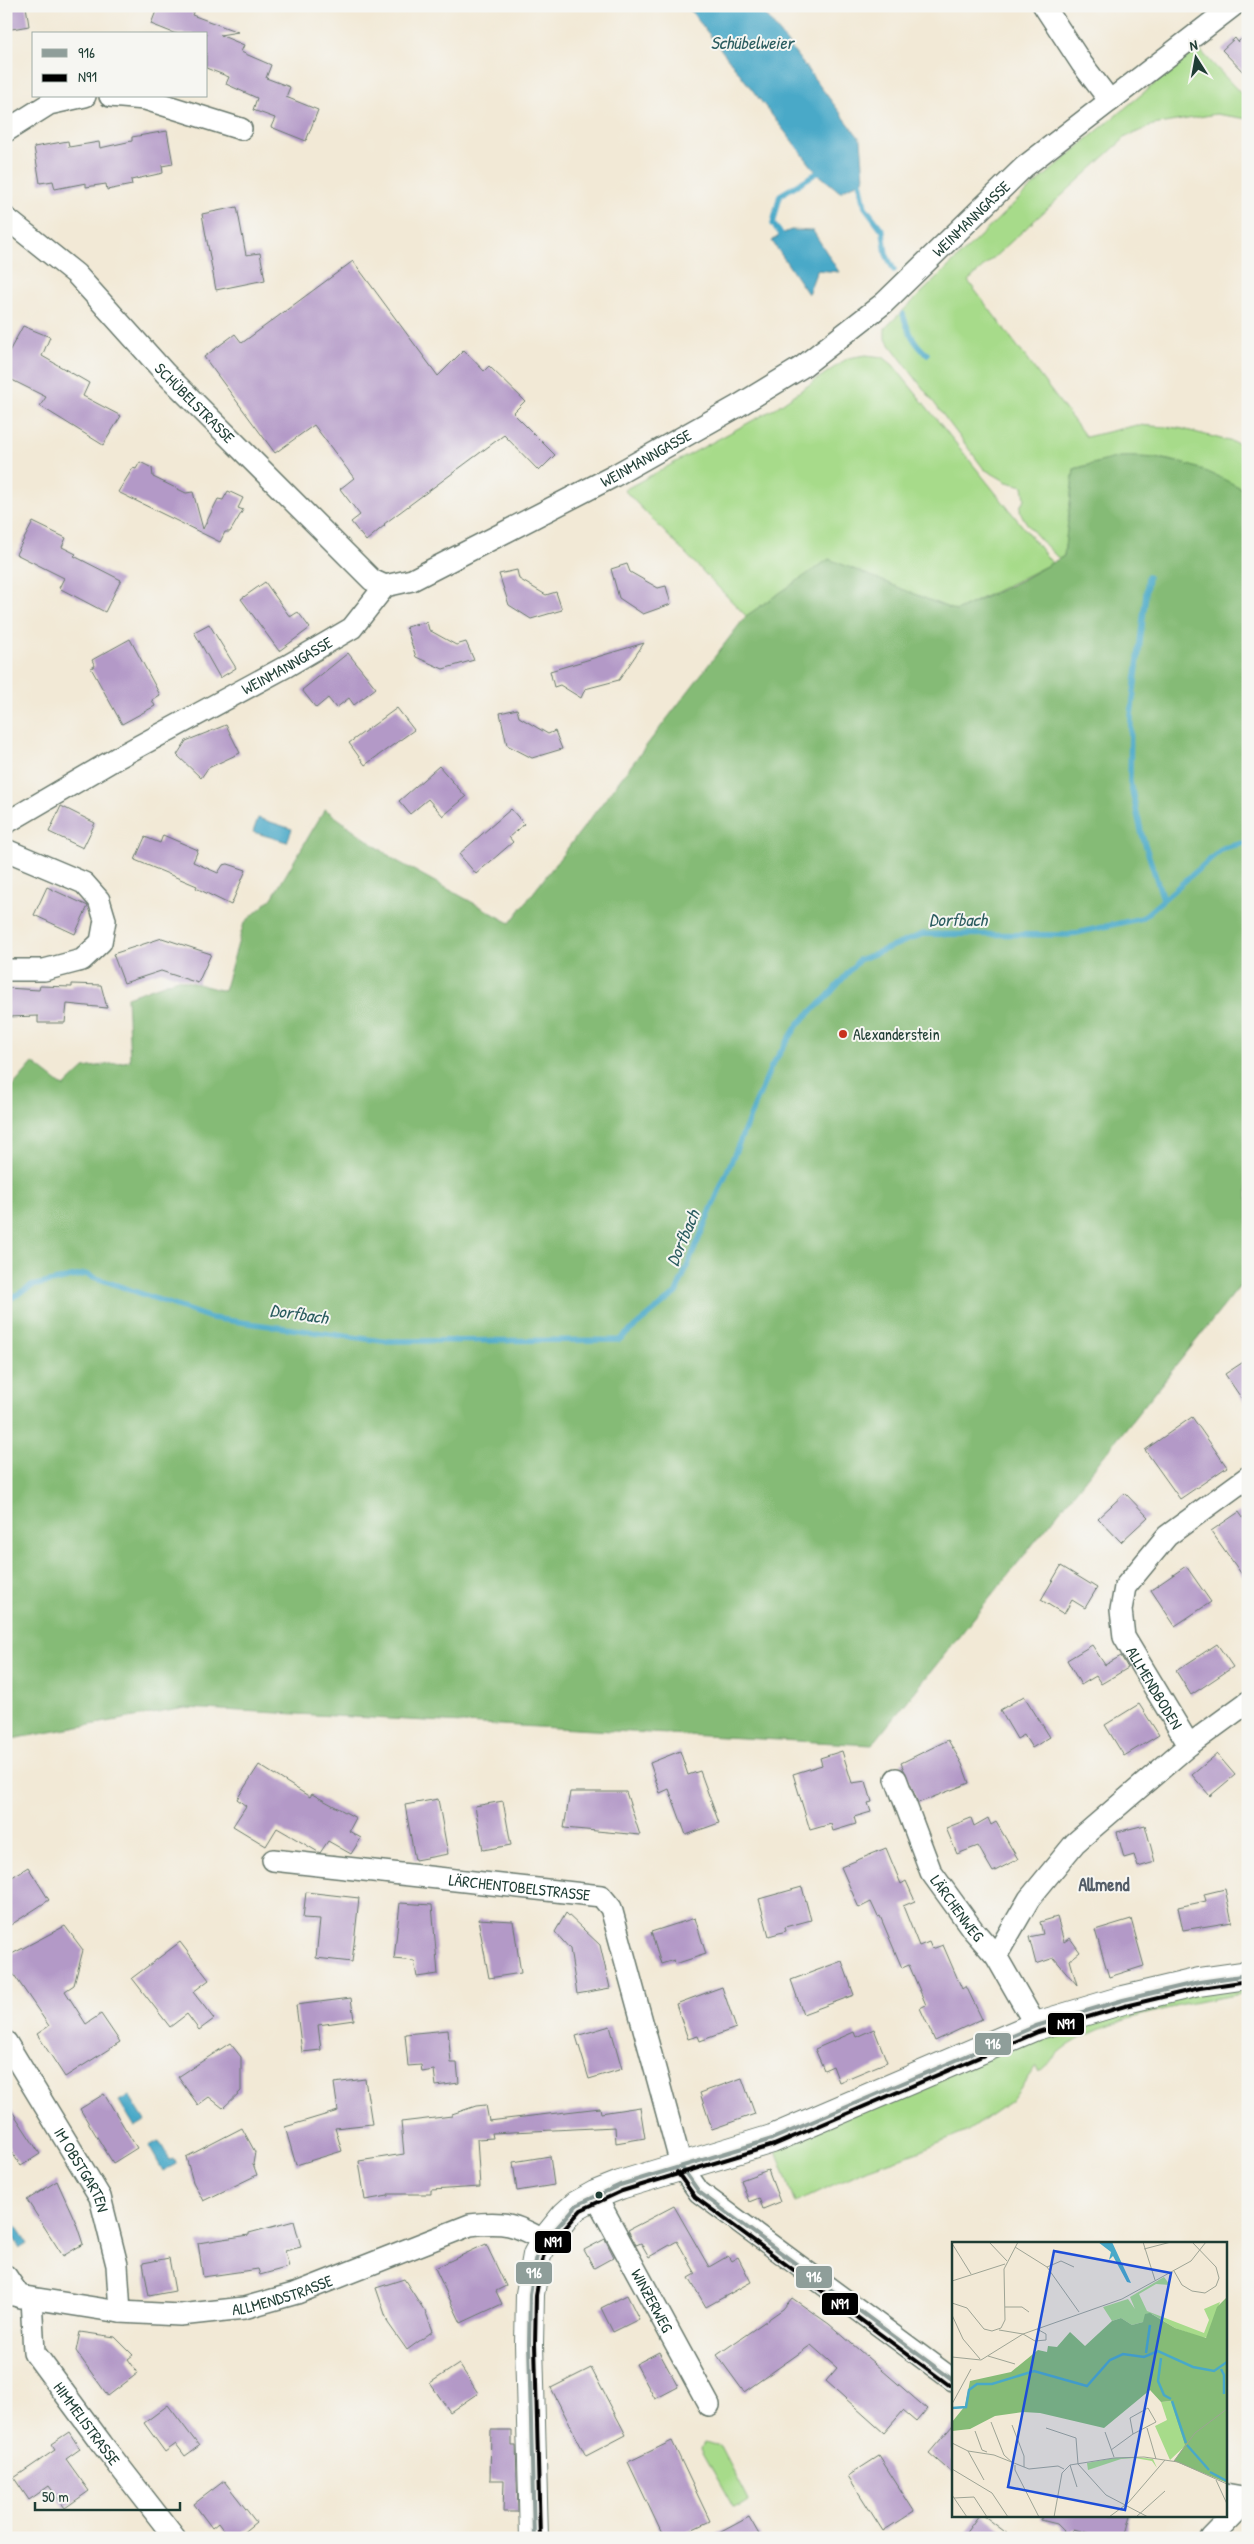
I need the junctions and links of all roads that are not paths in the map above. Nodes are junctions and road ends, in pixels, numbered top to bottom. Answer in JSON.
{"nodes":[{"id":1,"x":1044,"y":6,"type":"edge"},
{"id":2,"x":1233,"y":6,"type":"edge"},
{"id":3,"x":76,"y":98,"type":"edge"},
{"id":4,"x":145,"y":98,"type":"edge"},
{"id":5,"x":1110,"y":101,"type":"junction"},
{"id":6,"x":241,"y":129,"type":"dead end"},
{"id":7,"x":6,"y":131,"type":"edge"},
{"id":8,"x":6,"y":218,"type":"edge"},
{"id":9,"x":385,"y":586,"type":"junction"},
{"id":10,"x":6,"y":823,"type":"edge"},
{"id":11,"x":6,"y":850,"type":"edge"},
{"id":12,"x":6,"y":970,"type":"edge"},
{"id":13,"x":1248,"y":1477,"type":"edge"},
{"id":14,"x":1248,"y":1702,"type":"edge"},
{"id":15,"x":1189,"y":1745,"type":"junction"},
{"id":16,"x":896,"y":1779,"type":"dead end"},
{"id":17,"x":273,"y":1860,"type":"dead end"},
{"id":18,"x":996,"y":1956,"type":"junction"},
{"id":19,"x":1248,"y":1974,"type":"edge"},
{"id":20,"x":1036,"y":2026,"type":"junction"},
{"id":21,"x":6,"y":2042,"type":"edge"},
{"id":22,"x":682,"y":2168,"type":"junction"},
{"id":23,"x":595,"y":2195,"type":"junction"},
{"id":24,"x":545,"y":2241,"type":"junction"},
{"id":25,"x":6,"y":2276,"type":"edge"},
{"id":26,"x":19,"y":2297,"type":"edge"},
{"id":27,"x":120,"y":2312,"type":"junction"},
{"id":28,"x":952,"y":2379,"type":"edge"},
{"id":29,"x":709,"y":2405,"type":"dead end"},
{"id":30,"x":1226,"y":2495,"type":"edge"},
{"id":31,"x":1248,"y":2500,"type":"edge"},
{"id":32,"x":175,"y":2538,"type":"edge"},
{"id":33,"x":534,"y":2538,"type":"edge"},
{"id":34,"x":1211,"y":2538,"type":"edge"}],
"edges":[{"from":1,"to":5,"type":"street"},
{"from":2,"to":5,"type":"street","name":"WEINMANNGASSE"},
{"from":3,"to":7,"type":"street"},
{"from":4,"to":6,"type":"street"},
{"from":5,"to":9,"type":"street","name":"WEINMANNGASSE"},
{"from":8,"to":9,"type":"street","name":"SCHÜBELSTRASSE"},
{"from":9,"to":10,"type":"street","name":"WEINMANNGASSE"},
{"from":11,"to":12,"type":"street"},
{"from":13,"to":15,"type":"street","name":"ALLMENDBODEN"},
{"from":14,"to":15,"type":"street","name":"ALLMENDBODEN"},
{"from":15,"to":18,"type":"street","name":"ALLMENDBODEN"},
{"from":16,"to":18,"type":"street","name":"LÄRCHENWEG"},
{"from":17,"to":22,"type":"street","name":"LÄRCHENTOBELSTRASSE"},
{"from":18,"to":20,"type":"street","name":"LÄRCHENWEG"},
{"from":19,"to":20,"type":"street"},
{"from":20,"to":22,"type":"street"},
{"from":21,"to":27,"type":"street","name":"IM OBSTGARTEN"},
{"from":22,"to":23,"type":"street"},
{"from":22,"to":28,"type":"street"},
{"from":23,"to":24,"type":"street"},
{"from":23,"to":29,"type":"street","name":"WINZERWEG"},
{"from":24,"to":27,"type":"street","name":"ALLMENDSTRASSE"},
{"from":24,"to":33,"type":"street"},
{"from":25,"to":26,"type":"street"},
{"from":26,"to":27,"type":"street","name":"ALLMENDSTRASSE"},
{"from":26,"to":32,"type":"street","name":"HIMMELISTRASSE"},
{"from":30,"to":31,"type":"street"},
{"from":31,"to":34,"type":"street"}]}
